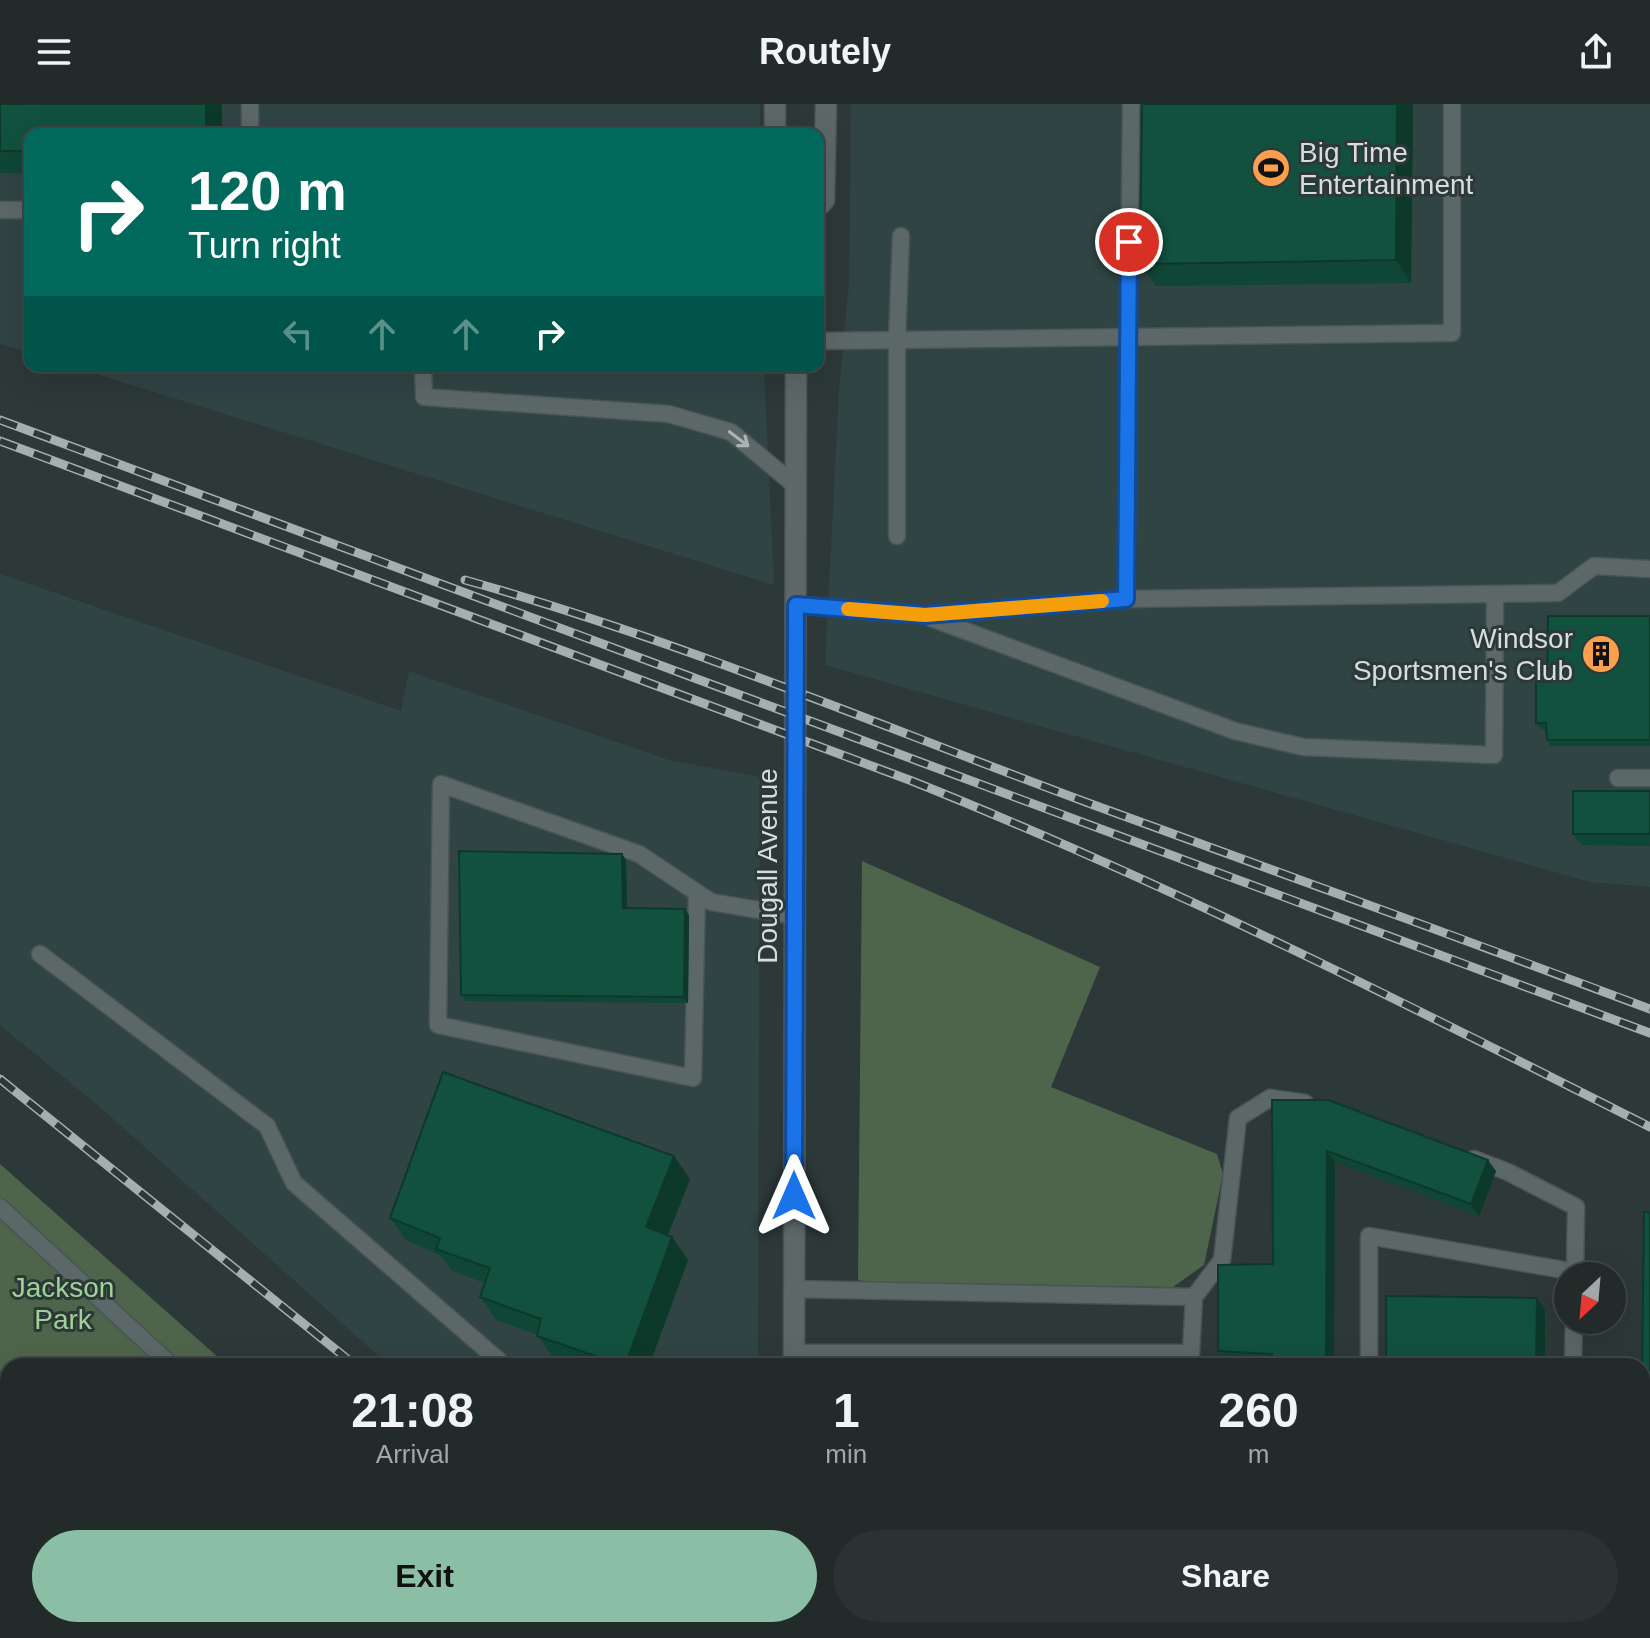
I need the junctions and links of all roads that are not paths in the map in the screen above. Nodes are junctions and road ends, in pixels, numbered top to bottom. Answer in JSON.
{"nodes":[{"id":1,"x":250,"y":104,"type":"edge"},
{"id":2,"x":775,"y":104,"type":"edge"},
{"id":3,"x":826,"y":104,"type":"edge"},
{"id":4,"x":1131,"y":104,"type":"edge"},
{"id":5,"x":1452,"y":104,"type":"edge"},
{"id":6,"x":250,"y":128,"type":"edge"},
{"id":7,"x":775,"y":128,"type":"edge"},
{"id":8,"x":824,"y":200,"type":"edge"},
{"id":9,"x":0,"y":210,"type":"edge"},
{"id":10,"x":24,"y":210,"type":"edge"},
{"id":11,"x":901,"y":236,"type":"dead end"},
{"id":12,"x":1128,"y":337,"type":"junction"},
{"id":13,"x":897,"y":340,"type":"junction"},
{"id":14,"x":824,"y":341,"type":"edge"},
{"id":15,"x":423,"y":372,"type":"edge"},
{"id":16,"x":796,"y":372,"type":"edge"},
{"id":17,"x":796,"y":486,"type":"junction"},
{"id":18,"x":897,"y":536,"type":"dead end"},
{"id":19,"x":1650,"y":569,"type":"edge"},
{"id":20,"x":1495,"y":594,"type":"junction"},
{"id":21,"x":1126,"y":599,"type":"junction"},
{"id":22,"x":796,"y":605,"type":"junction"},
{"id":23,"x":925,"y":615,"type":"junction"},
{"id":24,"x":1618,"y":778,"type":"dead end"},
{"id":25,"x":1650,"y":778,"type":"edge"},
{"id":26,"x":697,"y":893,"type":"junction"},
{"id":27,"x":795,"y":916,"type":"junction"},
{"id":28,"x":40,"y":954,"type":"dead end"},
{"id":29,"x":1328,"y":1106,"type":"edge"},
{"id":30,"x":1453,"y":1150,"type":"edge"},
{"id":31,"x":0,"y":1207,"type":"edge"},
{"id":32,"x":1575,"y":1262,"type":"edge"},
{"id":33,"x":1554,"y":1270,"type":"edge"},
{"id":34,"x":794,"y":1289,"type":"junction"},
{"id":35,"x":1194,"y":1297,"type":"junction"},
{"id":36,"x":1574,"y":1334,"type":"edge"},
{"id":37,"x":163,"y":1358,"type":"edge"},
{"id":38,"x":496,"y":1358,"type":"edge"},
{"id":39,"x":794,"y":1358,"type":"edge"},
{"id":40,"x":907,"y":1358,"type":"edge"},
{"id":41,"x":1369,"y":1358,"type":"edge"},
{"id":42,"x":1573,"y":1358,"type":"edge"}],
"edges":[{"from":1,"to":6,"type":"lane"},
{"from":2,"to":7,"type":"street"},
{"from":3,"to":8,"type":"street"},
{"from":4,"to":12,"type":"lane"},
{"from":5,"to":12,"type":"lane"},
{"from":9,"to":10,"type":"lane"},
{"from":11,"to":13,"type":"lane"},
{"from":12,"to":13,"type":"lane"},
{"from":12,"to":21,"type":"lane"},
{"from":13,"to":14,"type":"lane"},
{"from":13,"to":18,"type":"lane"},
{"from":15,"to":17,"type":"lane","one_way":true},
{"from":16,"to":17,"type":"street","name":"Dougall Avenue"},
{"from":17,"to":22,"type":"street","name":"Dougall Avenue"},
{"from":19,"to":20,"type":"lane"},
{"from":20,"to":21,"type":"lane"},
{"from":20,"to":23,"type":"lane"},
{"from":21,"to":23,"type":"lane"},
{"from":22,"to":23,"type":"lane"},
{"from":22,"to":27,"type":"street","name":"Dougall Avenue"},
{"from":24,"to":25,"type":"lane"},
{"from":26,"to":26,"type":"lane"},
{"from":26,"to":27,"type":"lane"},
{"from":27,"to":34,"type":"street","name":"Dougall Avenue"},
{"from":28,"to":38,"type":"lane"},
{"from":29,"to":35,"type":"lane"},
{"from":30,"to":32,"type":"lane"},
{"from":31,"to":37,"type":"lane"},
{"from":33,"to":41,"type":"lane"},
{"from":34,"to":35,"type":"lane"},
{"from":34,"to":39,"type":"street","name":"Dougall Avenue"},
{"from":35,"to":40,"type":"lane"},
{"from":36,"to":42,"type":"lane"}]}
